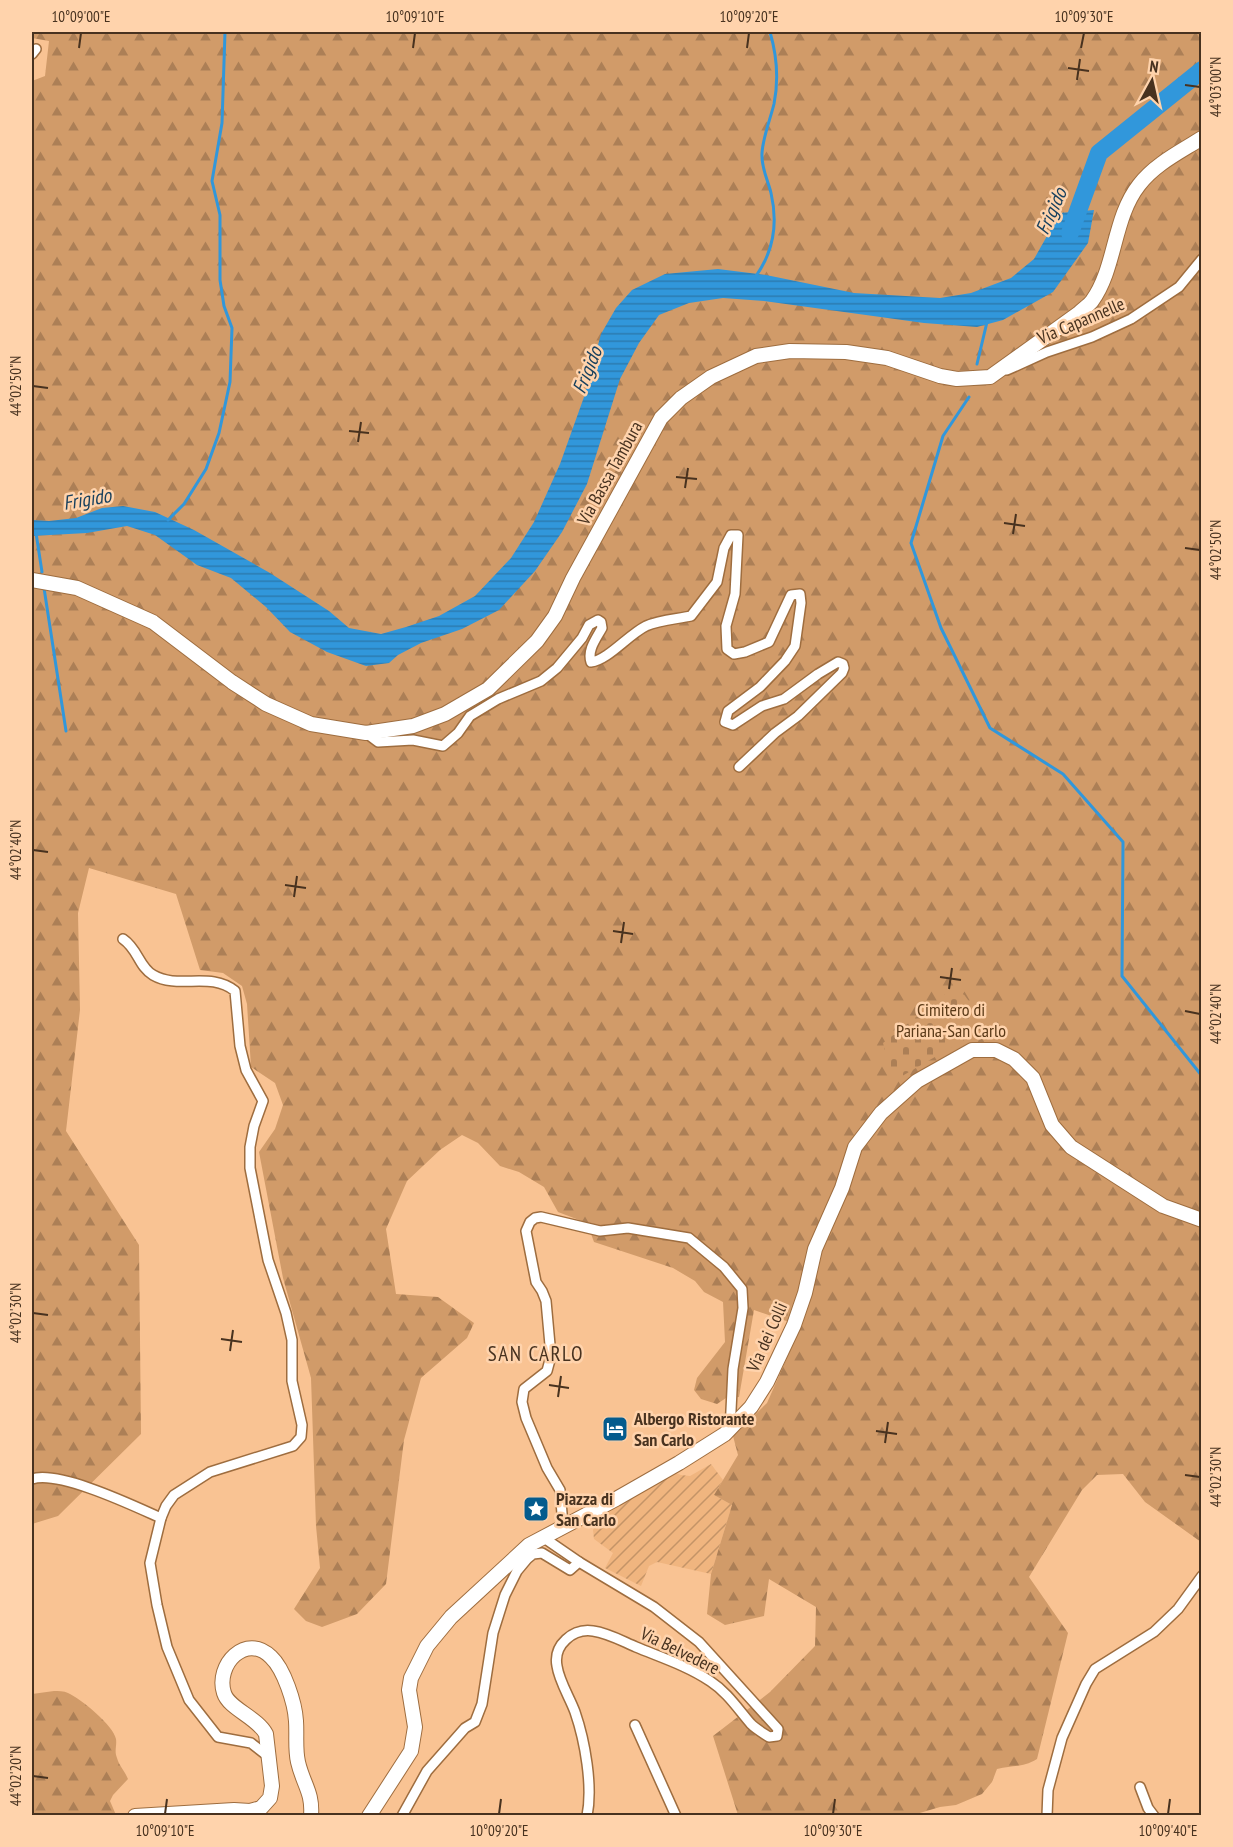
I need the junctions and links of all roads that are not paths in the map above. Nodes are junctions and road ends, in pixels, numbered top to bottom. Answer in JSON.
{"nodes":[{"id":1,"x":1202,"y":138,"type":"edge"},
{"id":2,"x":1202,"y":259,"type":"edge"},
{"id":3,"x":990,"y":377,"type":"junction"},
{"id":4,"x":32,"y":580,"type":"edge"},
{"id":5,"x":366,"y":733,"type":"junction"},
{"id":6,"x":739,"y":767,"type":"dead end"},
{"id":7,"x":123,"y":939,"type":"dead end"},
{"id":8,"x":1202,"y":1220,"type":"edge"},
{"id":9,"x":730,"y":1431,"type":"junction"},
{"id":10,"x":32,"y":1479,"type":"edge"},
{"id":11,"x":161,"y":1518,"type":"junction"},
{"id":12,"x":563,"y":1525,"type":"junction"},
{"id":13,"x":543,"y":1536,"type":"junction"},
{"id":14,"x":579,"y":1563,"type":"junction"},
{"id":15,"x":1202,"y":1576,"type":"edge"},
{"id":16,"x":635,"y":1725,"type":"dead end"},
{"id":17,"x":270,"y":1757,"type":"junction"},
{"id":18,"x":1140,"y":1787,"type":"dead end"},
{"id":19,"x":135,"y":1815,"type":"edge"},
{"id":20,"x":311,"y":1815,"type":"edge"},
{"id":21,"x":369,"y":1815,"type":"edge"},
{"id":22,"x":402,"y":1815,"type":"edge"},
{"id":23,"x":587,"y":1815,"type":"edge"},
{"id":24,"x":676,"y":1815,"type":"edge"},
{"id":25,"x":1047,"y":1815,"type":"edge"},
{"id":26,"x":1154,"y":1815,"type":"edge"}],
"edges":[{"from":1,"to":3,"type":"street"},
{"from":2,"to":3,"type":"street","name":"Via Capannelle"},
{"from":3,"to":5,"type":"street","name":"Via Bassa Tambura"},
{"from":4,"to":5,"type":"street","name":"Via Bassa Tambura"},
{"from":5,"to":6,"type":"street"},
{"from":7,"to":11,"type":"street"},
{"from":8,"to":9,"type":"street","name":"Via dei Colli"},
{"from":9,"to":12,"type":"street","name":"Via dei Colli"},
{"from":9,"to":12,"type":"street"},
{"from":10,"to":11,"type":"street"},
{"from":11,"to":17,"type":"street"},
{"from":12,"to":13,"type":"street","name":"Via dei Colli"},
{"from":13,"to":14,"type":"street","name":"Via Belvedere"},
{"from":13,"to":21,"type":"street","name":"Via dei Colli"},
{"from":14,"to":22,"type":"street"},
{"from":14,"to":23,"type":"street","name":"Via Belvedere"},
{"from":15,"to":25,"type":"street"},
{"from":16,"to":24,"type":"street"},
{"from":17,"to":19,"type":"street"},
{"from":17,"to":20,"type":"street"},
{"from":18,"to":26,"type":"street"}]}
